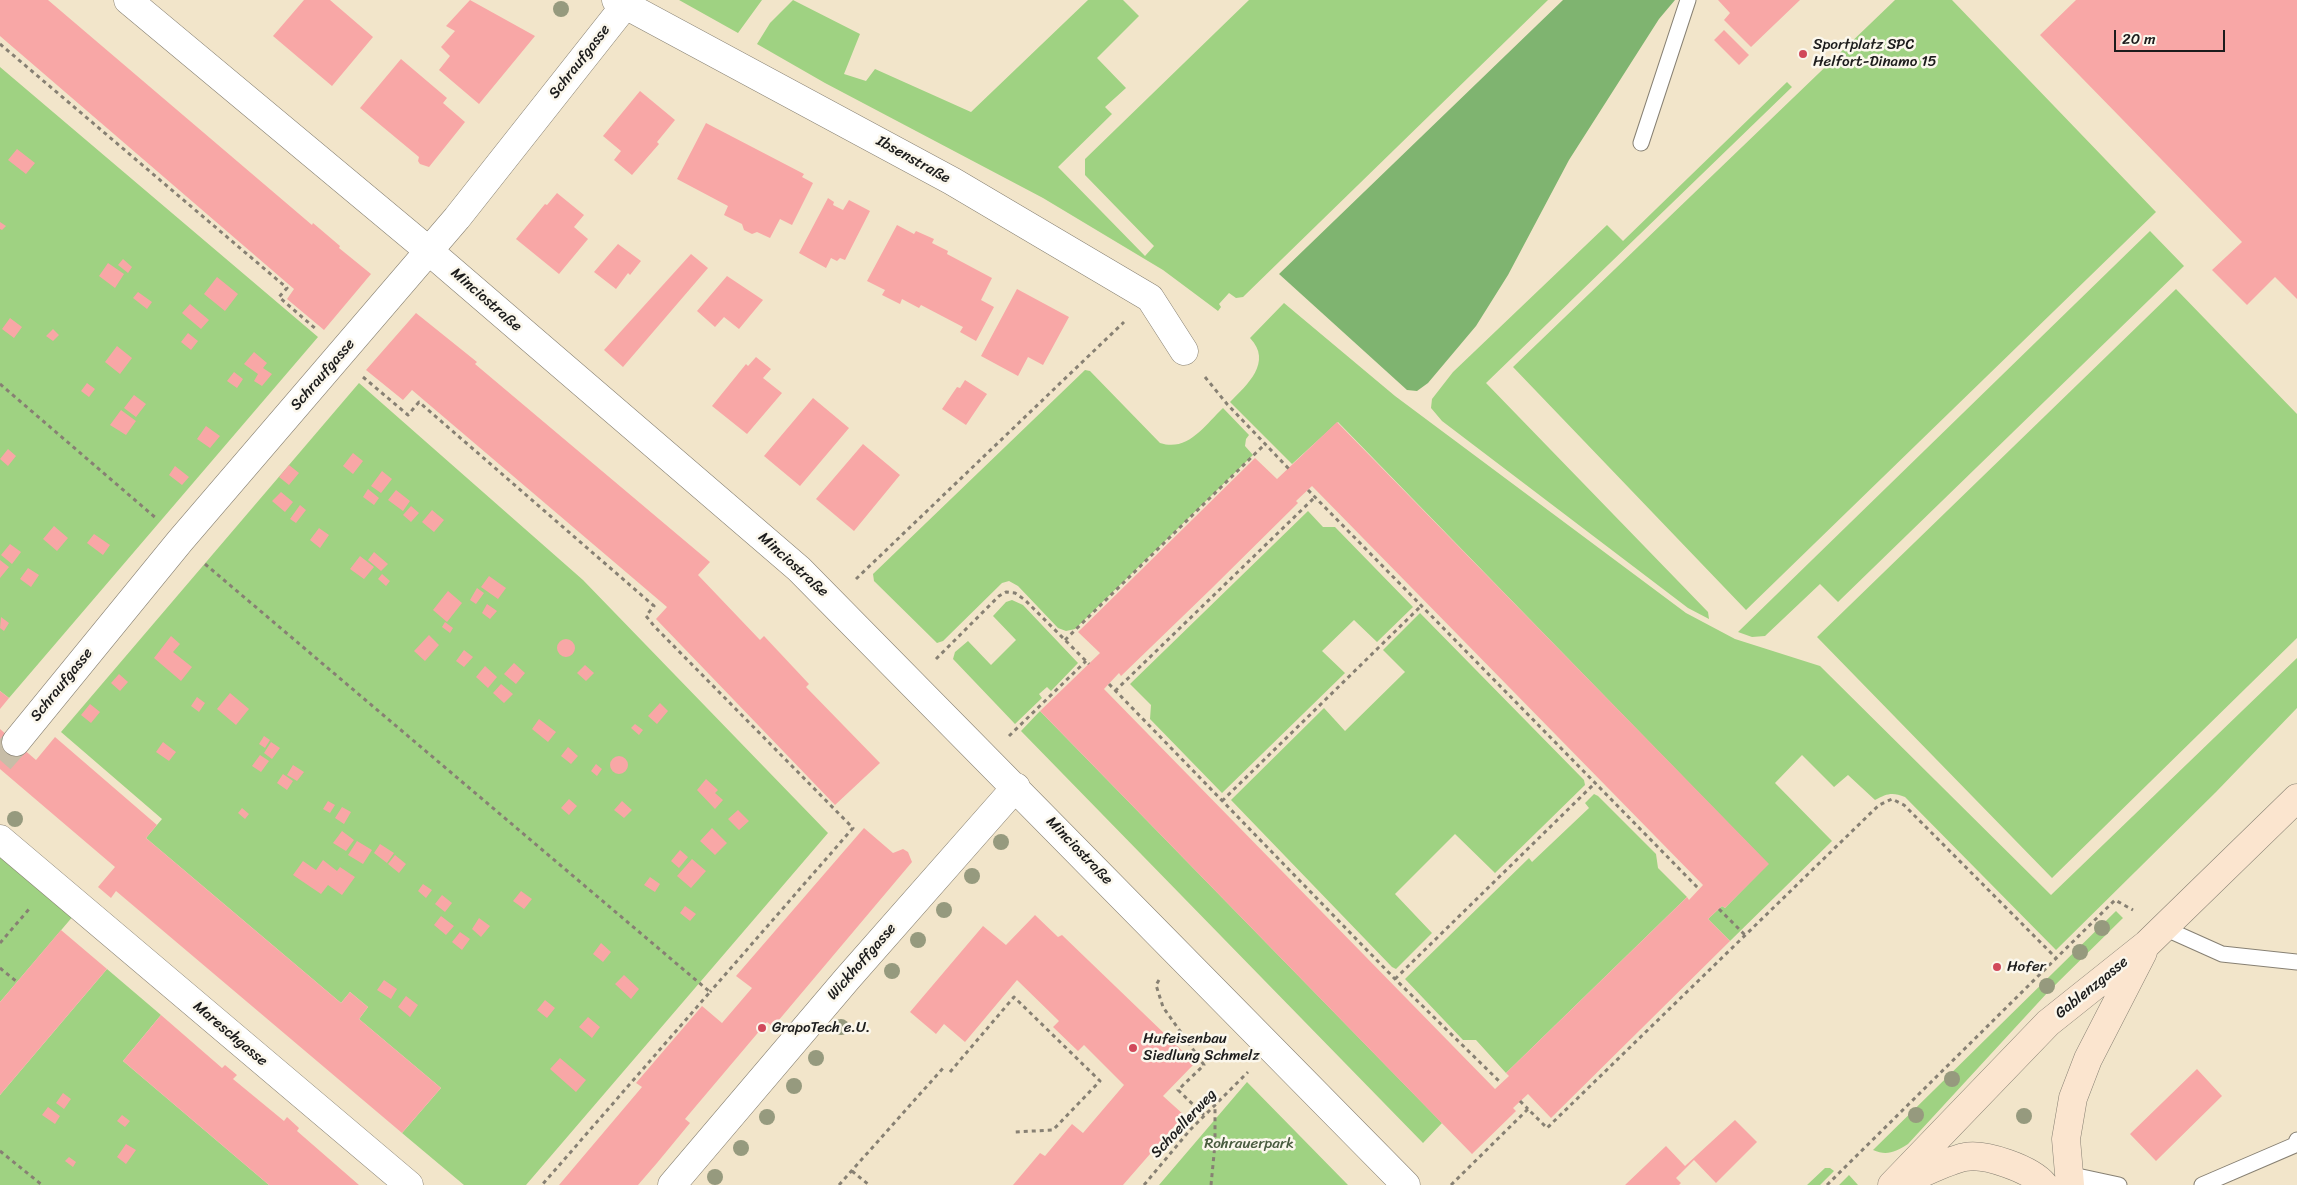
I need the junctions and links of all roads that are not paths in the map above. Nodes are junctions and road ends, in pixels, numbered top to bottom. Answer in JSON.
{"nodes":[{"id":1,"x":128,"y":0,"type":"edge"},
{"id":2,"x":1688,"y":0,"type":"edge"},
{"id":3,"x":621,"y":2,"type":"edge"},
{"id":4,"x":1641,"y":142,"type":"dead end"},
{"id":5,"x":429,"y":251,"type":"junction"},
{"id":6,"x":1184,"y":351,"type":"dead end"},
{"id":7,"x":16,"y":742,"type":"tunnel mouth"},
{"id":8,"x":1016,"y":787,"type":"junction"},
{"id":9,"x":2297,"y":798,"type":"edge"},
{"id":10,"x":0,"y":839,"type":"edge"},
{"id":11,"x":2155,"y":936,"type":"junction"},
{"id":12,"x":2297,"y":962,"type":"edge"},
{"id":13,"x":2296,"y":1144,"type":"edge"},
{"id":14,"x":2060,"y":1181,"type":"edge"},
{"id":15,"x":409,"y":1185,"type":"edge"},
{"id":16,"x":672,"y":1185,"type":"edge"},
{"id":17,"x":1406,"y":1185,"type":"edge"},
{"id":18,"x":1893,"y":1185,"type":"edge"},
{"id":19,"x":2119,"y":1185,"type":"edge"},
{"id":20,"x":2202,"y":1185,"type":"edge"}],
"edges":[{"from":1,"to":5,"type":"street","name":"Minciostraße"},
{"from":2,"to":4,"type":"lane"},
{"from":3,"to":5,"type":"street","name":"Schraufgasse"},
{"from":3,"to":6,"type":"street","name":"Ibsenstraße"},
{"from":5,"to":7,"type":"street","name":"Schraufgasse"},
{"from":5,"to":8,"type":"street","name":"Minciostraße"},
{"from":8,"to":16,"type":"street","name":"Wickhoffgasse"},
{"from":8,"to":17,"type":"street","name":"Minciostraße"},
{"from":9,"to":11,"type":"main road","name":"Gablenzgasse"},
{"from":10,"to":15,"type":"street","name":"Mareschgasse"},
{"from":11,"to":12,"type":"lane"},
{"from":11,"to":14,"type":"main road"},
{"from":11,"to":18,"type":"main road","name":"Gablenzgasse"},
{"from":13,"to":20,"type":"lane"},
{"from":14,"to":18,"type":"main road"},
{"from":14,"to":19,"type":"lane"}]}
